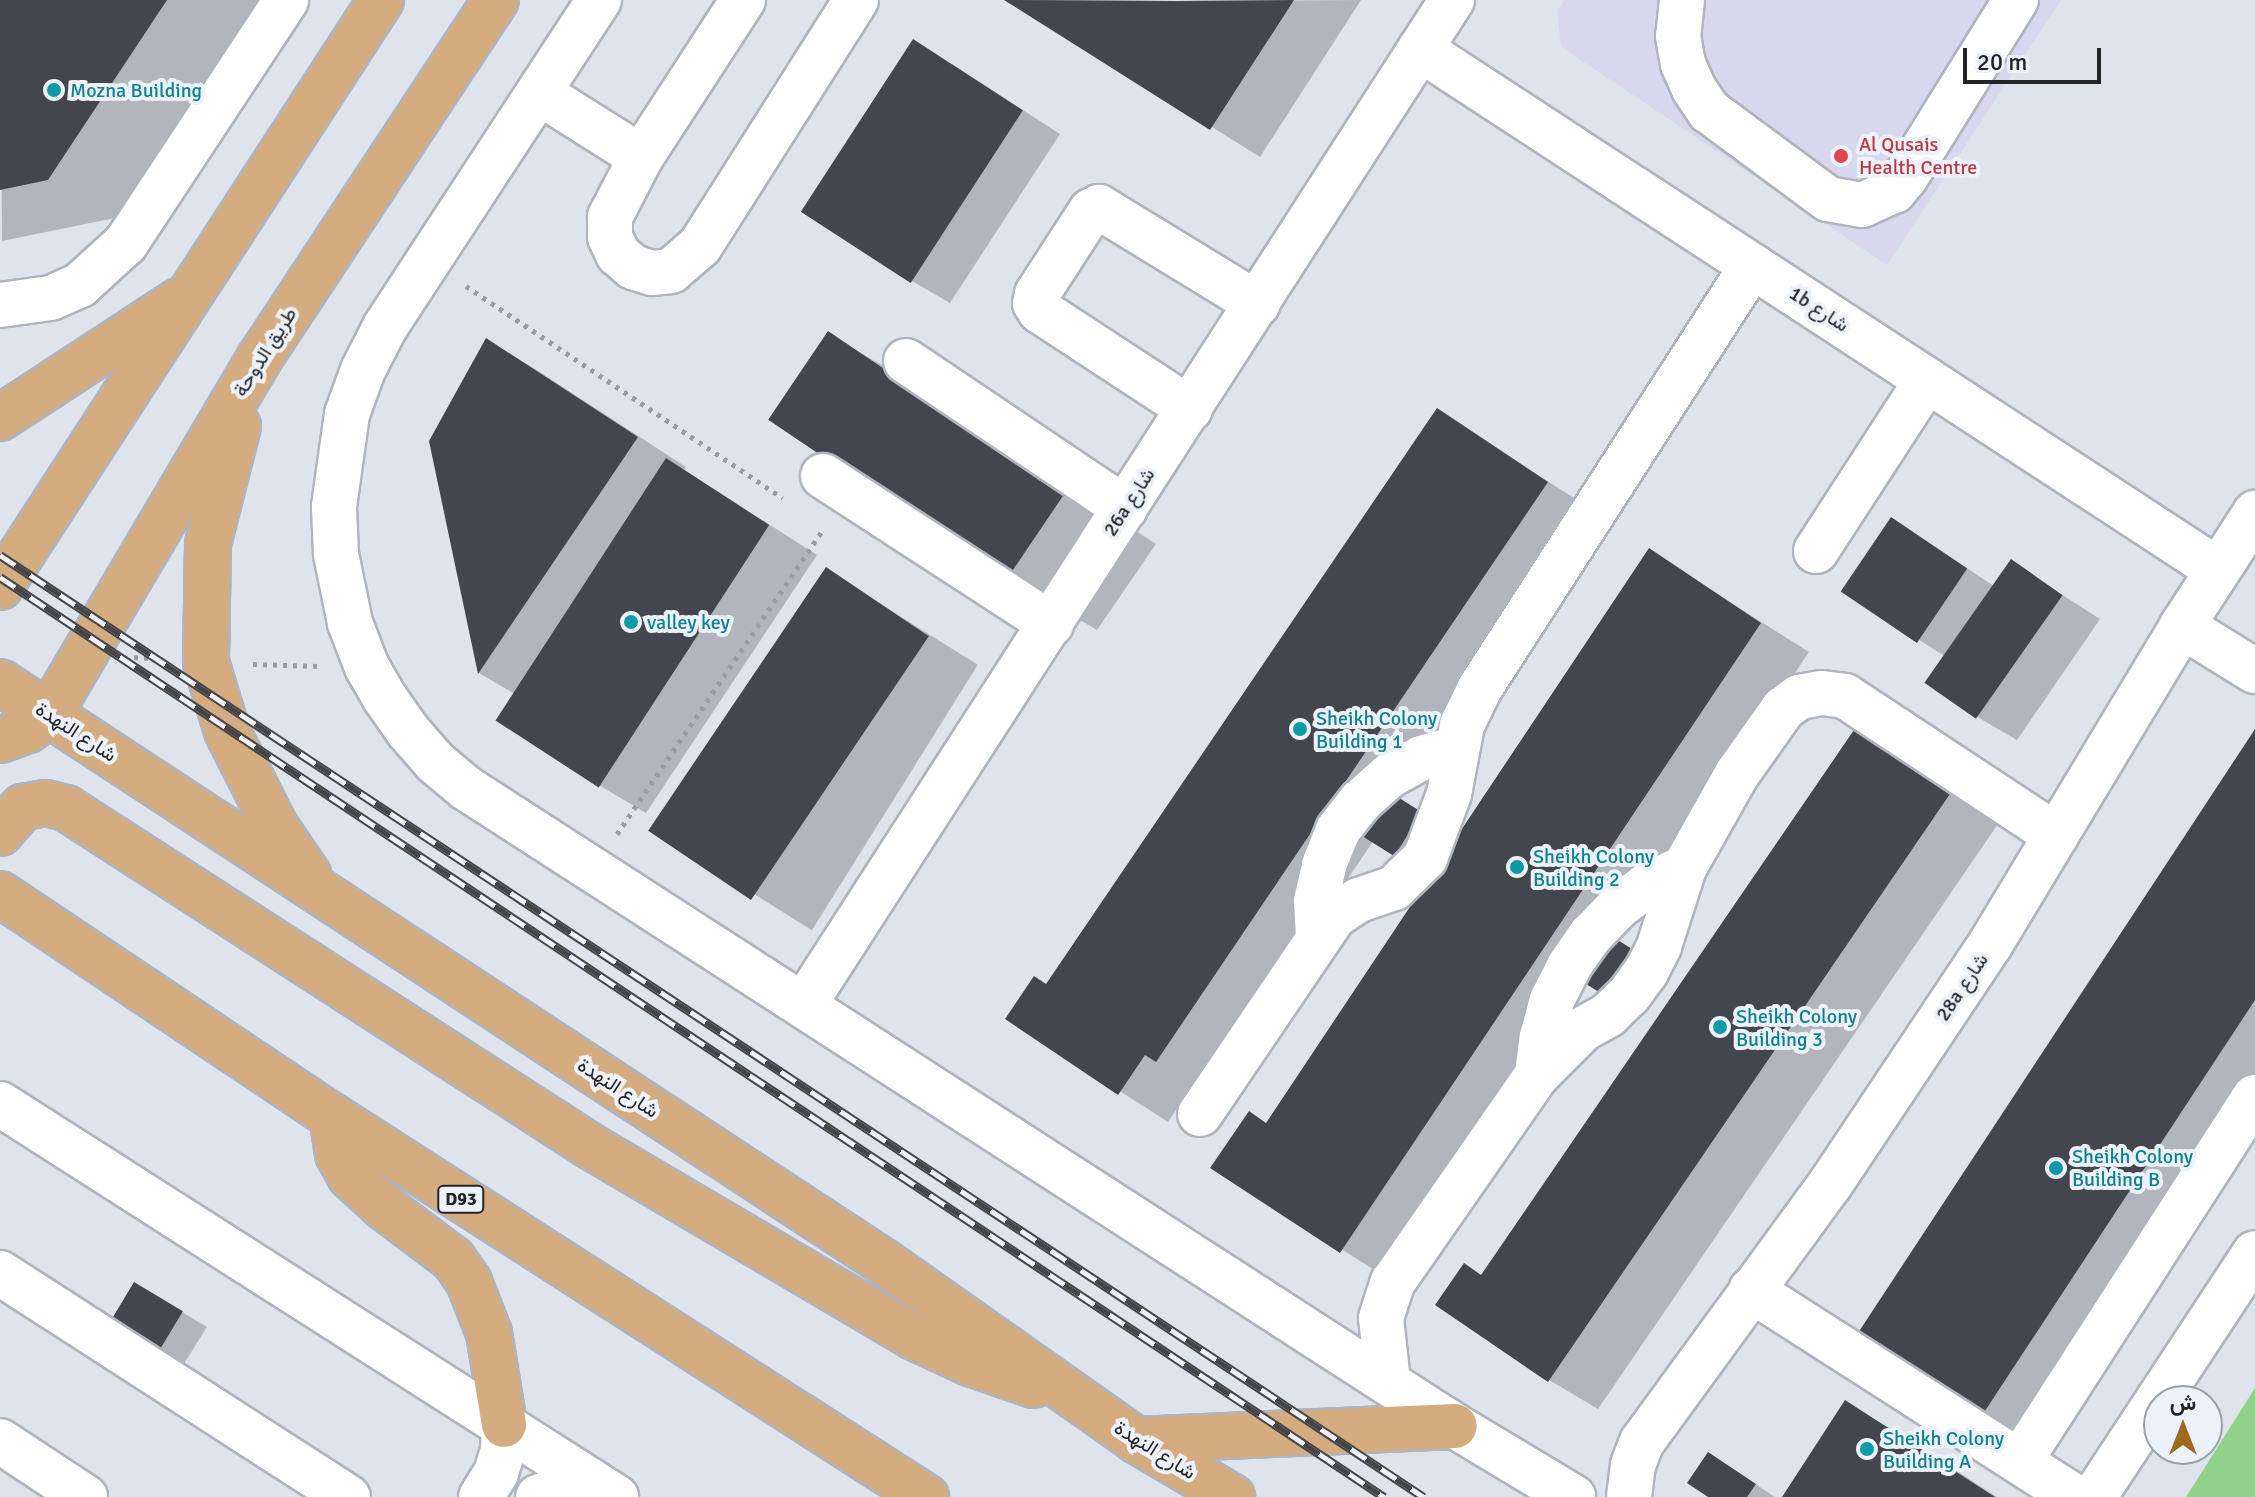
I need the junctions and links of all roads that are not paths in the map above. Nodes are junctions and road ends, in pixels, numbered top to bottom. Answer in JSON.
{"nodes":[{"id":1,"x":286,"y":0,"type":"edge"},
{"id":2,"x":381,"y":0,"type":"edge"},
{"id":3,"x":496,"y":0,"type":"edge"},
{"id":4,"x":599,"y":0,"type":"edge"},
{"id":5,"x":743,"y":0,"type":"edge"},
{"id":6,"x":856,"y":0,"type":"edge"},
{"id":7,"x":1452,"y":0,"type":"edge"},
{"id":8,"x":1682,"y":0,"type":"edge"},
{"id":9,"x":2016,"y":0,"type":"edge"},
{"id":10,"x":1420,"y":49,"type":"junction"},
{"id":11,"x":541,"y":94,"type":"junction"},
{"id":12,"x":641,"y":157,"type":"junction"},
{"id":13,"x":1752,"y":266,"type":"junction"},
{"id":14,"x":197,"y":288,"type":"junction"},
{"id":15,"x":1258,"y":304,"type":"junction"},
{"id":16,"x":0,"y":305,"type":"edge"},
{"id":17,"x":912,"y":352,"type":"dead end"},
{"id":18,"x":261,"y":356,"type":"junction"},
{"id":19,"x":1927,"y":380,"type":"junction"},
{"id":20,"x":1190,"y":409,"type":"junction"},
{"id":21,"x":0,"y":418,"type":"edge"},
{"id":22,"x":1132,"y":498,"type":"junction"},
{"id":23,"x":812,"y":502,"type":"road end"},
{"id":24,"x":2255,"y":513,"type":"edge"},
{"id":25,"x":1816,"y":551,"type":"dead end"},
{"id":26,"x":2218,"y":570,"type":"junction"},
{"id":27,"x":0,"y":587,"type":"edge"},
{"id":28,"x":2182,"y":626,"type":"junction"},
{"id":29,"x":1046,"y":631,"type":"junction"},
{"id":30,"x":2255,"y":671,"type":"edge"},
{"id":31,"x":0,"y":682,"type":"edge"},
{"id":32,"x":49,"y":714,"type":"junction"},
{"id":33,"x":0,"y":740,"type":"edge"},
{"id":34,"x":1458,"y":748,"type":"junction"},
{"id":35,"x":0,"y":833,"type":"edge"},
{"id":36,"x":2056,"y":835,"type":"junction"},
{"id":37,"x":0,"y":867,"type":"edge"},
{"id":38,"x":1684,"y":868,"type":"junction"},
{"id":39,"x":322,"y":895,"type":"junction"},
{"id":40,"x":10,"y":901,"type":"edge"},
{"id":41,"x":1318,"y":938,"type":"junction"},
{"id":42,"x":805,"y":1003,"type":"junction"},
{"id":43,"x":1537,"y":1075,"type":"junction"},
{"id":44,"x":2255,"y":1097,"type":"edge"},
{"id":45,"x":0,"y":1104,"type":"edge"},
{"id":46,"x":1200,"y":1114,"type":"dead end"},
{"id":47,"x":332,"y":1116,"type":"junction"},
{"id":48,"x":2255,"y":1253,"type":"edge"},
{"id":49,"x":0,"y":1273,"type":"edge"},
{"id":50,"x":1751,"y":1290,"type":"junction"},
{"id":51,"x":1388,"y":1382,"type":"junction"},
{"id":52,"x":1084,"y":1403,"type":"junction"},
{"id":53,"x":504,"y":1425,"type":"junction"},
{"id":54,"x":1455,"y":1426,"type":"junction"},
{"id":55,"x":1136,"y":1440,"type":"junction"},
{"id":56,"x":0,"y":1441,"type":"edge"},
{"id":57,"x":1642,"y":1442,"type":"junction"},
{"id":58,"x":2020,"y":1461,"type":"junction"},
{"id":59,"x":602,"y":1488,"type":"edge"},
{"id":60,"x":1564,"y":1491,"type":"edge"},
{"id":61,"x":85,"y":1497,"type":"edge"},
{"id":62,"x":348,"y":1497,"type":"edge"},
{"id":63,"x":481,"y":1497,"type":"edge"},
{"id":64,"x":538,"y":1497,"type":"edge"},
{"id":65,"x":926,"y":1497,"type":"edge"},
{"id":66,"x":1232,"y":1497,"type":"edge"},
{"id":67,"x":1629,"y":1497,"type":"edge"},
{"id":68,"x":2075,"y":1497,"type":"edge"},
{"id":69,"x":2094,"y":1497,"type":"edge"}],
"edges":[{"from":1,"to":16,"type":"street"},
{"from":2,"to":14,"type":"main road"},
{"from":3,"to":18,"type":"main road","name":"طريق الدوحة"},
{"from":4,"to":11,"type":"street"},
{"from":5,"to":12,"type":"street"},
{"from":6,"to":12,"type":"street"},
{"from":7,"to":10,"type":"street","name":"26a شارع"},
{"from":8,"to":9,"type":"street"},
{"from":10,"to":13,"type":"street","name":"1b شارع"},
{"from":10,"to":15,"type":"street","name":"26a شارع"},
{"from":11,"to":12,"type":"street"},
{"from":11,"to":42,"type":"street"},
{"from":13,"to":19,"type":"street","name":"1b شارع"},
{"from":13,"to":34,"type":"street"},
{"from":14,"to":21,"type":"main road"},
{"from":14,"to":27,"type":"main road"},
{"from":15,"to":20,"type":"street","name":"26a شارع"},
{"from":15,"to":20,"type":"street"},
{"from":17,"to":22,"type":"street"},
{"from":18,"to":32,"type":"main road","name":"طريق الدوحة"},
{"from":18,"to":39,"type":"main road"},
{"from":19,"to":25,"type":"street"},
{"from":19,"to":26,"type":"street","name":"1b شارع"},
{"from":20,"to":22,"type":"street","name":"26a شارع"},
{"from":22,"to":29,"type":"street","name":"26a شارع"},
{"from":23,"to":29,"type":"street"},
{"from":24,"to":26,"type":"street","name":"28a شارع"},
{"from":26,"to":28,"type":"street","name":"28a شارع"},
{"from":28,"to":30,"type":"street"},
{"from":28,"to":36,"type":"street","name":"28a شارع"},
{"from":29,"to":42,"type":"street","name":"26a شارع"},
{"from":31,"to":32,"type":"main road","name":"شارع النهدة"},
{"from":32,"to":33,"type":"main road"},
{"from":32,"to":39,"type":"main road","name":"شارع النهدة"},
{"from":34,"to":41,"type":"street"},
{"from":34,"to":41,"type":"street"},
{"from":35,"to":52,"type":"main road"},
{"from":36,"to":38,"type":"street"},
{"from":36,"to":50,"type":"street","name":"28a شارع"},
{"from":37,"to":40,"type":"main road"},
{"from":38,"to":43,"type":"street"},
{"from":38,"to":43,"type":"street"},
{"from":39,"to":52,"type":"main road","name":"شارع النهدة"},
{"from":40,"to":47,"type":"main road","number":"D93"},
{"from":41,"to":46,"type":"street"},
{"from":42,"to":51,"type":"street"},
{"from":43,"to":51,"type":"street"},
{"from":44,"to":58,"type":"street"},
{"from":45,"to":53,"type":"street"},
{"from":47,"to":53,"type":"main road"},
{"from":47,"to":65,"type":"main road","number":"D93"},
{"from":48,"to":69,"type":"street"},
{"from":49,"to":62,"type":"street"},
{"from":50,"to":57,"type":"street","name":"28a شارع"},
{"from":50,"to":58,"type":"street"},
{"from":51,"to":54,"type":"street"},
{"from":52,"to":55,"type":"main road","name":"شارع النهدة"},
{"from":53,"to":59,"type":"street"},
{"from":53,"to":63,"type":"street"},
{"from":54,"to":55,"type":"main road"},
{"from":54,"to":60,"type":"street"},
{"from":55,"to":66,"type":"main road","name":"شارع النهدة"},
{"from":56,"to":61,"type":"street"},
{"from":57,"to":60,"type":"street","name":"28a شارع"},
{"from":57,"to":67,"type":"street","name":"28a شارع"},
{"from":58,"to":68,"type":"street"},
{"from":59,"to":64,"type":"street"}]}
